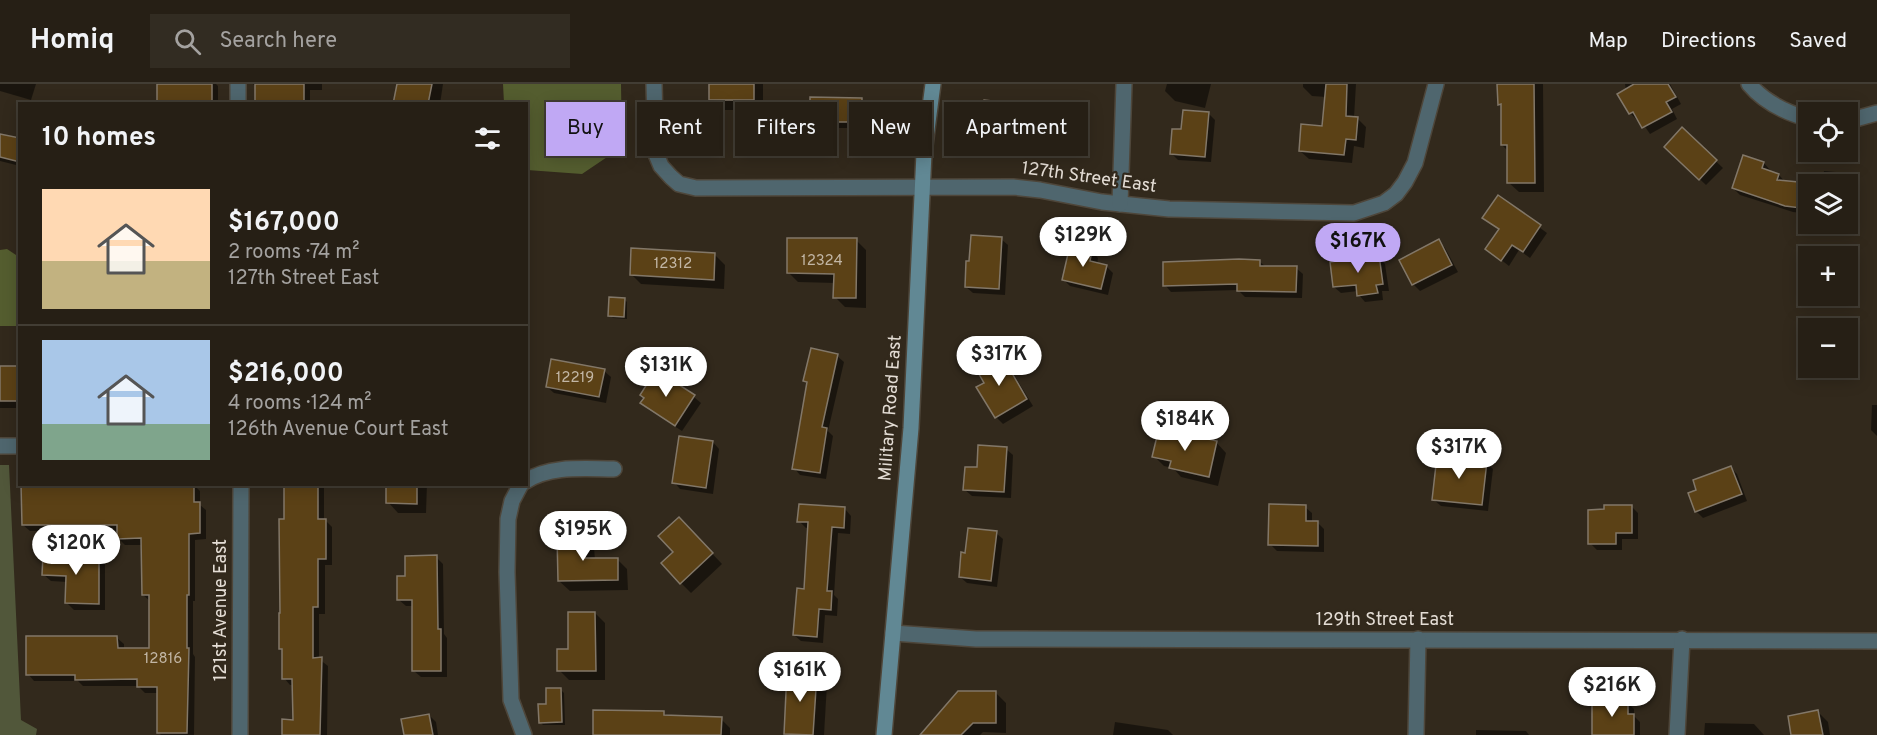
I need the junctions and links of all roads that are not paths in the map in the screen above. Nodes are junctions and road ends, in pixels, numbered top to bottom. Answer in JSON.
{"nodes":[{"id":1,"x":238,"y":84,"type":"edge"},
{"id":2,"x":654,"y":84,"type":"edge"},
{"id":3,"x":933,"y":84,"type":"edge"},
{"id":4,"x":1124,"y":84,"type":"edge"},
{"id":5,"x":1436,"y":84,"type":"edge"},
{"id":6,"x":1749,"y":84,"type":"edge"},
{"id":7,"x":238,"y":102,"type":"edge"},
{"id":8,"x":1877,"y":113,"type":"edge"},
{"id":9,"x":1798,"y":116,"type":"edge"},
{"id":10,"x":1858,"y":118,"type":"edge"},
{"id":11,"x":922,"y":187,"type":"junction"},
{"id":12,"x":1120,"y":204,"type":"junction"},
{"id":13,"x":0,"y":446,"type":"edge"},
{"id":14,"x":18,"y":446,"type":"edge"},
{"id":15,"x":614,"y":469,"type":"dead end"},
{"id":16,"x":528,"y":480,"type":"edge"},
{"id":17,"x":241,"y":486,"type":"edge"},
{"id":18,"x":520,"y":486,"type":"edge"},
{"id":19,"x":893,"y":633,"type":"junction"},
{"id":20,"x":1418,"y":639,"type":"junction"},
{"id":21,"x":1682,"y":639,"type":"junction"},
{"id":22,"x":1877,"y":641,"type":"edge"},
{"id":23,"x":240,"y":735,"type":"edge"},
{"id":24,"x":524,"y":735,"type":"edge"},
{"id":25,"x":884,"y":735,"type":"edge"},
{"id":26,"x":1416,"y":735,"type":"edge"},
{"id":27,"x":1677,"y":735,"type":"edge"}],
"edges":[{"from":1,"to":7,"type":"street"},
{"from":2,"to":11,"type":"street","name":"127th Street East"},
{"from":3,"to":11,"type":"main road","name":"Military Road East"},
{"from":4,"to":12,"type":"street"},
{"from":5,"to":12,"type":"street","name":"127th Street East"},
{"from":6,"to":9,"type":"street"},
{"from":8,"to":10,"type":"street"},
{"from":11,"to":12,"type":"street","name":"127th Street East"},
{"from":11,"to":19,"type":"main road","name":"Military Road East"},
{"from":13,"to":14,"type":"street"},
{"from":15,"to":16,"type":"street"},
{"from":17,"to":23,"type":"street","name":"121st Avenue East"},
{"from":18,"to":24,"type":"street"},
{"from":19,"to":20,"type":"street","name":"129th Street East"},
{"from":19,"to":25,"type":"main road","name":"Military Road East"},
{"from":20,"to":21,"type":"street","name":"129th Street East"},
{"from":20,"to":26,"type":"street"},
{"from":21,"to":22,"type":"street","name":"129th Street East"},
{"from":21,"to":27,"type":"street"}]}
